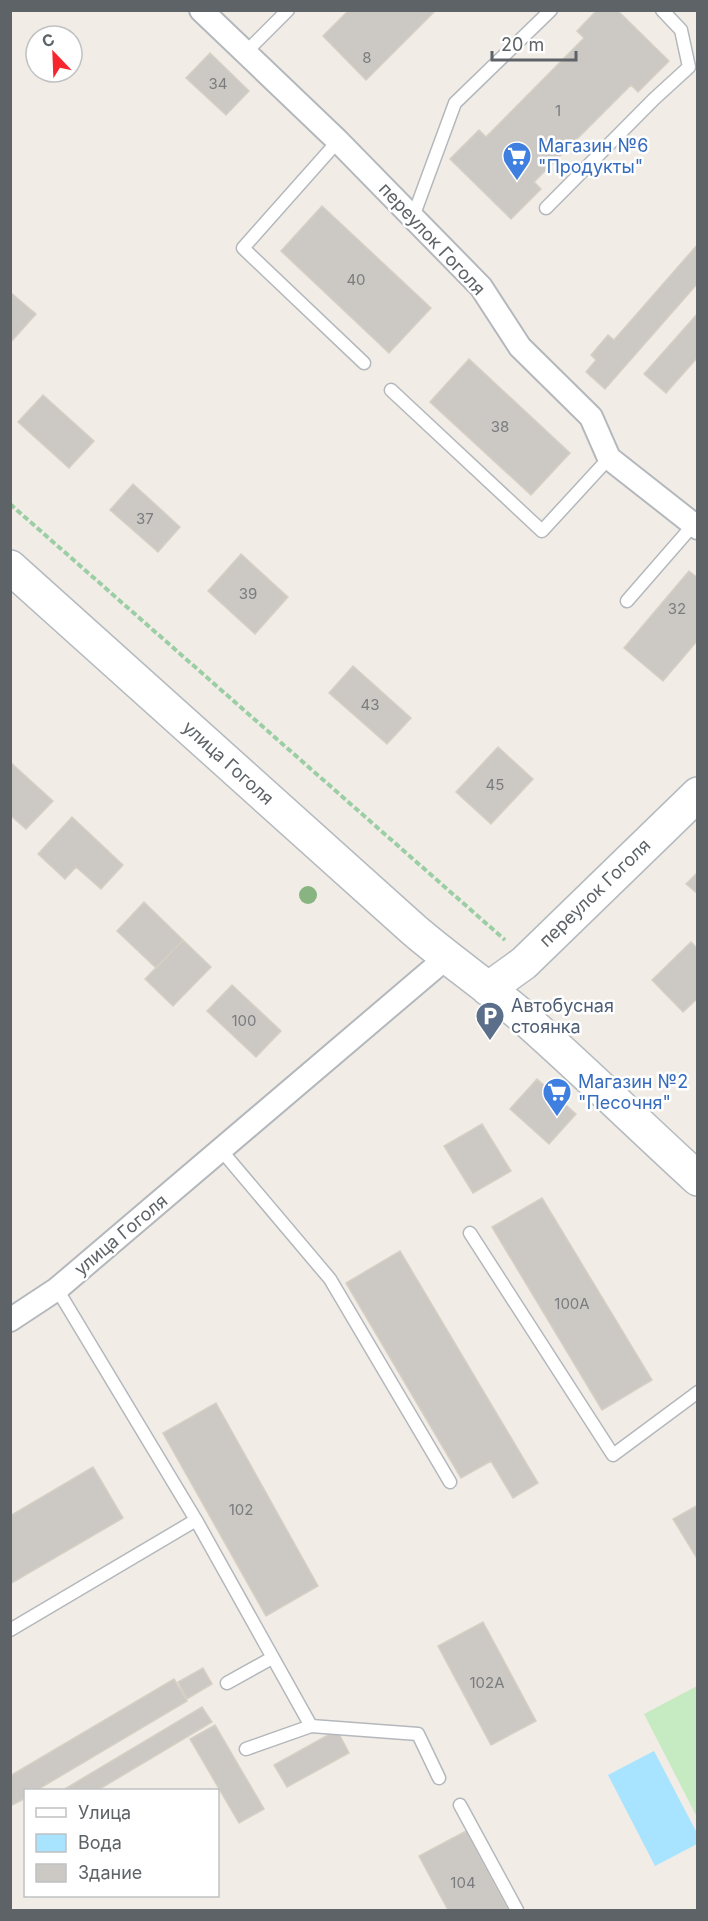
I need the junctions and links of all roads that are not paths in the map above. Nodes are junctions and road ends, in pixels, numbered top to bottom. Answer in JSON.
{"nodes":[{"id":1,"x":201,"y":10,"type":"edge"},
{"id":2,"x":288,"y":10,"type":"edge"},
{"id":3,"x":551,"y":10,"type":"edge"},
{"id":4,"x":662,"y":10,"type":"edge"},
{"id":5,"x":245,"y":53,"type":"junction"},
{"id":6,"x":338,"y":141,"type":"junction"},
{"id":7,"x":546,"y":208,"type":"dead end"},
{"id":8,"x":413,"y":217,"type":"junction"},
{"id":9,"x":364,"y":363,"type":"dead end"},
{"id":10,"x":391,"y":390,"type":"dead end"},
{"id":11,"x":609,"y":458,"type":"junction"},
{"id":12,"x":695,"y":526,"type":"edge"},
{"id":13,"x":10,"y":567,"type":"edge"},
{"id":14,"x":627,"y":601,"type":"dead end"},
{"id":15,"x":698,"y":794,"type":"edge"},
{"id":16,"x":446,"y":958,"type":"junction"},
{"id":17,"x":489,"y":989,"type":"junction"},
{"id":18,"x":221,"y":1150,"type":"junction"},
{"id":19,"x":698,"y":1179,"type":"edge"},
{"id":20,"x":470,"y":1233,"type":"dead end"},
{"id":21,"x":57,"y":1289,"type":"junction"},
{"id":22,"x":10,"y":1320,"type":"edge"},
{"id":23,"x":698,"y":1392,"type":"edge"},
{"id":24,"x":450,"y":1482,"type":"dead end"},
{"id":25,"x":196,"y":1520,"type":"junction"},
{"id":26,"x":10,"y":1630,"type":"edge"},
{"id":27,"x":272,"y":1658,"type":"junction"},
{"id":28,"x":227,"y":1683,"type":"dead end"},
{"id":29,"x":311,"y":1726,"type":"junction"},
{"id":30,"x":246,"y":1749,"type":"dead end"},
{"id":31,"x":439,"y":1778,"type":"dead end"},
{"id":32,"x":460,"y":1805,"type":"dead end"},
{"id":33,"x":516,"y":1911,"type":"edge"}],
"edges":[{"from":1,"to":5,"type":"street","name":"переулок Гоголя"},
{"from":2,"to":5,"type":"lane"},
{"from":3,"to":8,"type":"lane"},
{"from":4,"to":7,"type":"lane"},
{"from":5,"to":6,"type":"street","name":"переулок Гоголя"},
{"from":6,"to":8,"type":"street","name":"переулок Гоголя"},
{"from":6,"to":9,"type":"lane"},
{"from":8,"to":11,"type":"street","name":"переулок Гоголя"},
{"from":10,"to":11,"type":"lane"},
{"from":11,"to":12,"type":"street","name":"переулок Гоголя"},
{"from":12,"to":14,"type":"lane"},
{"from":13,"to":16,"type":"main road","name":"улица Гоголя"},
{"from":15,"to":17,"type":"main road","name":"переулок Гоголя"},
{"from":16,"to":17,"type":"main road","name":"улица Гоголя"},
{"from":16,"to":18,"type":"street","name":"улица Гоголя"},
{"from":17,"to":19,"type":"main road","name":"улица Гоголя"},
{"from":18,"to":21,"type":"street","name":"улица Гоголя"},
{"from":18,"to":24,"type":"lane"},
{"from":20,"to":23,"type":"lane"},
{"from":21,"to":22,"type":"street","name":"улица Гоголя"},
{"from":21,"to":25,"type":"lane"},
{"from":25,"to":26,"type":"lane"},
{"from":25,"to":27,"type":"lane"},
{"from":27,"to":28,"type":"lane"},
{"from":27,"to":29,"type":"lane"},
{"from":29,"to":30,"type":"lane"},
{"from":29,"to":31,"type":"lane"},
{"from":32,"to":33,"type":"lane"}]}
